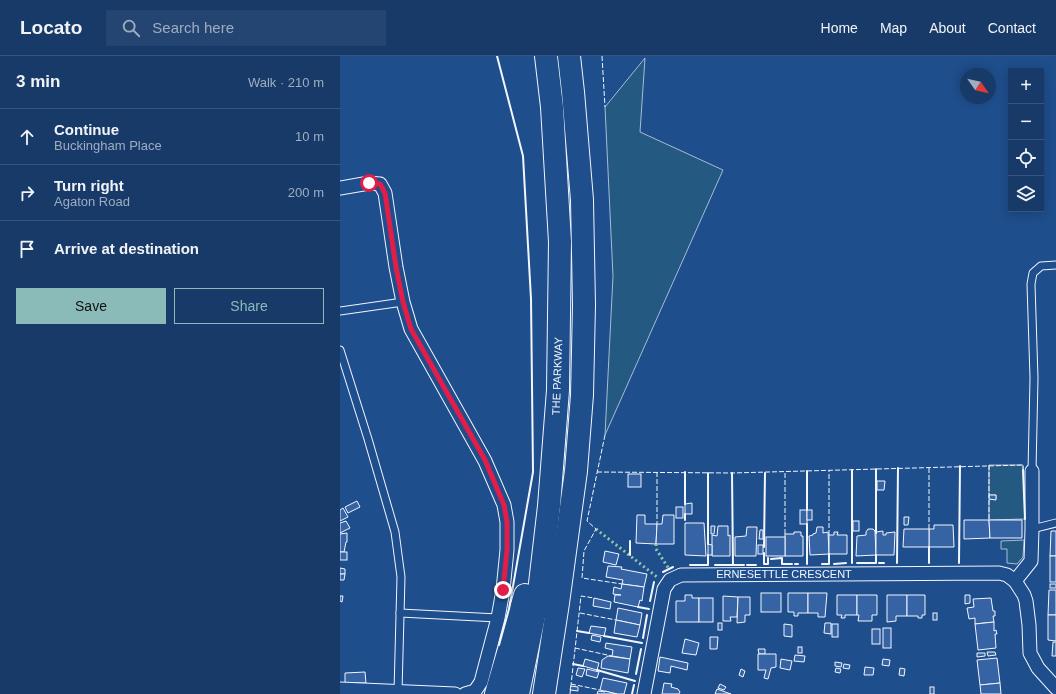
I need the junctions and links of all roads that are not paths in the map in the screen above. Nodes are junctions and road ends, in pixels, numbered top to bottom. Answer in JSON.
{"nodes":[{"id":1,"x":546,"y":56,"type":"edge"},
{"id":2,"x":569,"y":56,"type":"edge"},
{"id":3,"x":340,"y":188,"type":"edge"},
{"id":4,"x":1056,"y":265,"type":"edge"},
{"id":5,"x":403,"y":302,"type":"junction"},
{"id":6,"x":340,"y":311,"type":"edge"},
{"id":7,"x":340,"y":350,"type":"edge"},
{"id":8,"x":1032,"y":471,"type":"joint"},
{"id":9,"x":549,"y":506,"type":"junction"},
{"id":10,"x":1056,"y":523,"type":"edge"},
{"id":11,"x":1032,"y":528,"type":"junction"},
{"id":12,"x":1015,"y":581,"type":"junction"},
{"id":13,"x":400,"y":613,"type":"junction"},
{"id":14,"x":498,"y":618,"type":"junction"},
{"id":15,"x":1056,"y":688,"type":"edge"},
{"id":16,"x":340,"y":689,"type":"edge"},
{"id":17,"x":395,"y":692,"type":"edge"},
{"id":18,"x":479,"y":693,"type":"edge"},
{"id":19,"x":544,"y":693,"type":"edge"},
{"id":20,"x":455,"y":694,"type":"edge"},
{"id":21,"x":518,"y":694,"type":"edge"},
{"id":22,"x":644,"y":694,"type":"edge"}],
"edges":[{"from":1,"to":9,"type":"highway","name":"THE PARKWAY"},
{"from":2,"to":19,"type":"highway"},
{"from":3,"to":5,"type":"street"},
{"from":4,"to":8,"type":"lane"},
{"from":5,"to":6,"type":"lane"},
{"from":5,"to":14,"type":"street"},
{"from":7,"to":13,"type":"lane"},
{"from":8,"to":11,"type":"street"},
{"from":9,"to":18,"type":"highway"},
{"from":9,"to":21,"type":"highway","name":"THE PARKWAY"},
{"from":10,"to":11,"type":"lane"},
{"from":11,"to":12,"type":"street"},
{"from":12,"to":15,"type":"street"},
{"from":12,"to":22,"type":"street","name":"ERNESETTLE CRESCENT"},
{"from":13,"to":14,"type":"lane"},
{"from":13,"to":17,"type":"lane"},
{"from":14,"to":18,"type":"street"},
{"from":16,"to":17,"type":"street"},
{"from":17,"to":20,"type":"street"}]}
